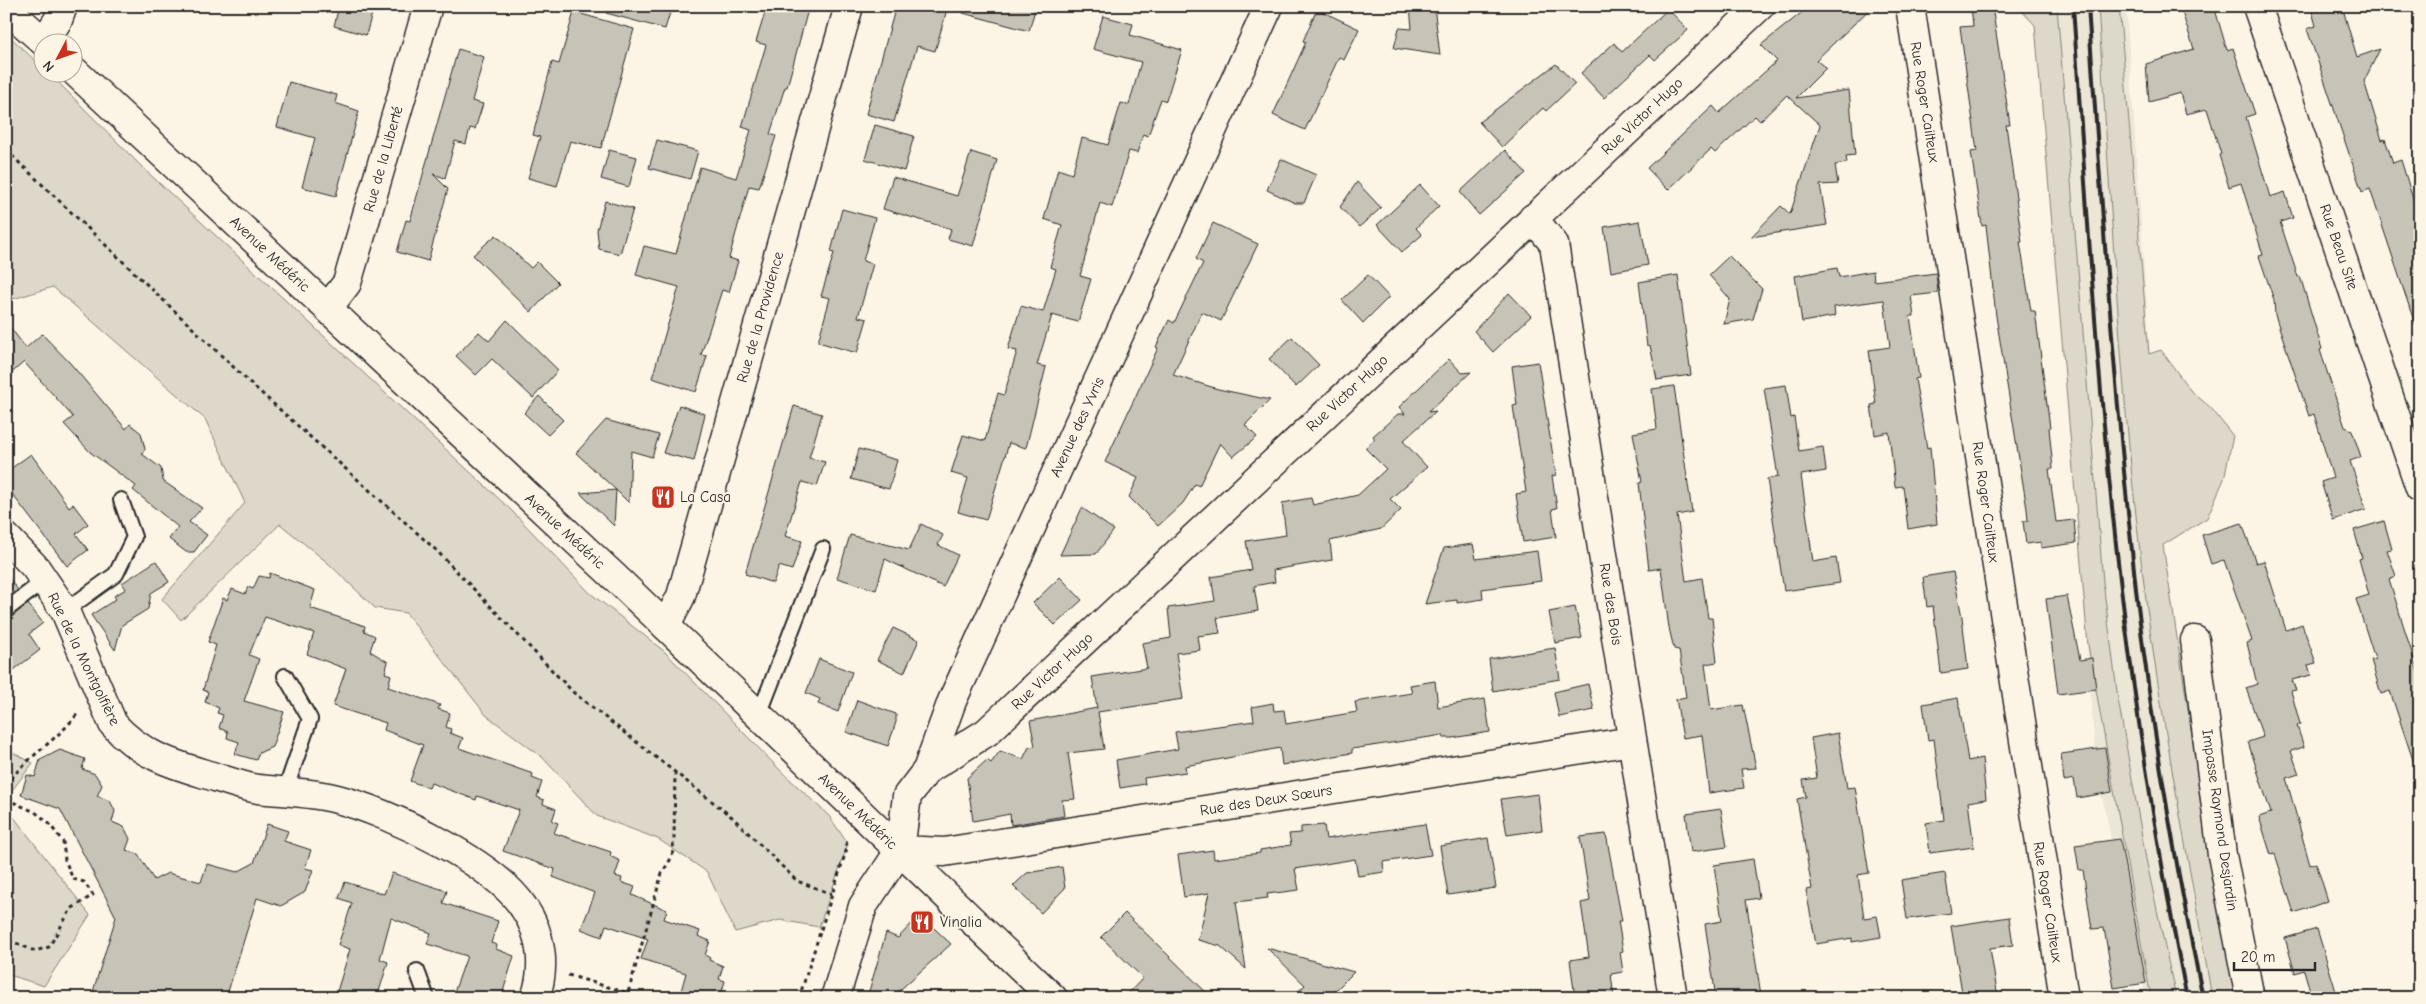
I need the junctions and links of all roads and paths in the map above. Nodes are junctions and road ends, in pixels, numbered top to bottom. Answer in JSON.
{"nodes":[{"id":1,"x":62,"y":6,"type":"edge"},
{"id":2,"x":428,"y":6,"type":"edge"},
{"id":3,"x":849,"y":6,"type":"edge"},
{"id":4,"x":1269,"y":6,"type":"edge"},
{"id":5,"x":1760,"y":6,"type":"edge"},
{"id":6,"x":1910,"y":6,"type":"edge"},
{"id":7,"x":2257,"y":6,"type":"edge"},
{"id":8,"x":6,"y":8,"type":"edge"},
{"id":9,"x":33,"y":32,"type":"edge"},
{"id":10,"x":50,"y":32,"type":"edge"},
{"id":11,"x":82,"y":79,"type":"edge"},
{"id":12,"x":6,"y":150,"type":"edge"},
{"id":13,"x":1533,"y":218,"type":"junction"},
{"id":14,"x":328,"y":308,"type":"junction"},
{"id":15,"x":2420,"y":488,"type":"edge"},
{"id":16,"x":121,"y":500,"type":"dead end"},
{"id":17,"x":6,"y":537,"type":"edge"},
{"id":18,"x":823,"y":549,"type":"dead end"},
{"id":19,"x":45,"y":580,"type":"junction"},
{"id":20,"x":6,"y":610,"type":"edge"},
{"id":21,"x":65,"y":611,"type":"junction"},
{"id":22,"x":666,"y":626,"type":"junction"},
{"id":23,"x":2195,"y":640,"type":"dead end"},
{"id":24,"x":285,"y":676,"type":"dead end"},
{"id":25,"x":98,"y":688,"type":"junction"},
{"id":26,"x":759,"y":715,"type":"junction"},
{"id":27,"x":1632,"y":741,"type":"junction"},
{"id":28,"x":927,"y":770,"type":"junction"},
{"id":29,"x":675,"y":772,"type":"junction"},
{"id":30,"x":6,"y":785,"type":"edge"},
{"id":31,"x":285,"y":791,"type":"junction"},
{"id":32,"x":6,"y":799,"type":"edge"},
{"id":33,"x":852,"y":804,"type":"junction"},
{"id":34,"x":900,"y":850,"type":"junction"},
{"id":35,"x":832,"y":894,"type":"junction"},
{"id":36,"x":6,"y":938,"type":"edge"},
{"id":37,"x":541,"y":966,"type":"junction"},
{"id":38,"x":417,"y":971,"type":"dead end"},
{"id":39,"x":427,"y":998,"type":"edge"},
{"id":40,"x":535,"y":998,"type":"edge"},
{"id":41,"x":799,"y":998,"type":"edge"},
{"id":42,"x":835,"y":998,"type":"edge"},
{"id":43,"x":1053,"y":998,"type":"edge"},
{"id":44,"x":1673,"y":998,"type":"edge"},
{"id":45,"x":2064,"y":998,"type":"edge"},
{"id":46,"x":2250,"y":998,"type":"edge"}],
"edges":[{"from":1,"to":10,"type":"street"},
{"from":2,"to":14,"type":"street","name":"Rue de la Liberté"},
{"from":3,"to":22,"type":"street","name":"Rue de la Providence"},
{"from":4,"to":28,"type":"street","name":"Avenue des Yvris"},
{"from":5,"to":13,"type":"street","name":"Rue Victor Hugo"},
{"from":6,"to":45,"type":"street","name":"Rue Roger Cailteux"},
{"from":7,"to":15,"type":"street","name":"Rue Beau Site"},
{"from":8,"to":9,"type":"street"},
{"from":11,"to":14,"type":"street","name":"Avenue Médéric"},
{"from":12,"to":29,"type":"path"},
{"from":13,"to":27,"type":"street","name":"Rue des Bois"},
{"from":13,"to":28,"type":"street","name":"Rue Victor Hugo"},
{"from":14,"to":22,"type":"street","name":"Avenue Médéric"},
{"from":16,"to":21,"type":"lane"},
{"from":17,"to":19,"type":"street","name":"Rue de la Montgolfière"},
{"from":18,"to":26,"type":"lane"},
{"from":19,"to":20,"type":"lane"},
{"from":19,"to":21,"type":"street","name":"Rue de la Montgolfière"},
{"from":21,"to":25,"type":"street","name":"Rue de la Montgolfière"},
{"from":22,"to":26,"type":"street","name":"Avenue Médéric"},
{"from":23,"to":46,"type":"street","name":"Impasse Raymond Desjardin"},
{"from":24,"to":31,"type":"lane"},
{"from":25,"to":30,"type":"path"},
{"from":25,"to":31,"type":"street","name":"Rue de la Montgolfière"},
{"from":26,"to":33,"type":"street","name":"Avenue Médéric"},
{"from":27,"to":34,"type":"street","name":"Rue des Deux Sœurs"},
{"from":27,"to":44,"type":"street","name":"Rue des Bois"},
{"from":28,"to":34,"type":"street","name":"Avenue des Yvris"},
{"from":29,"to":35,"type":"path"},
{"from":29,"to":37,"type":"path"},
{"from":31,"to":37,"type":"street","name":"Rue de la Montgolfière"},
{"from":32,"to":36,"type":"path"},
{"from":33,"to":34,"type":"street","name":"Avenue Médéric"},
{"from":33,"to":35,"type":"path"},
{"from":34,"to":42,"type":"street"},
{"from":34,"to":43,"type":"street","name":"Avenue Médéric"},
{"from":35,"to":41,"type":"path"},
{"from":37,"to":40,"type":"street","name":"Rue de la Montgolfière"},
{"from":38,"to":39,"type":"lane"}]}
